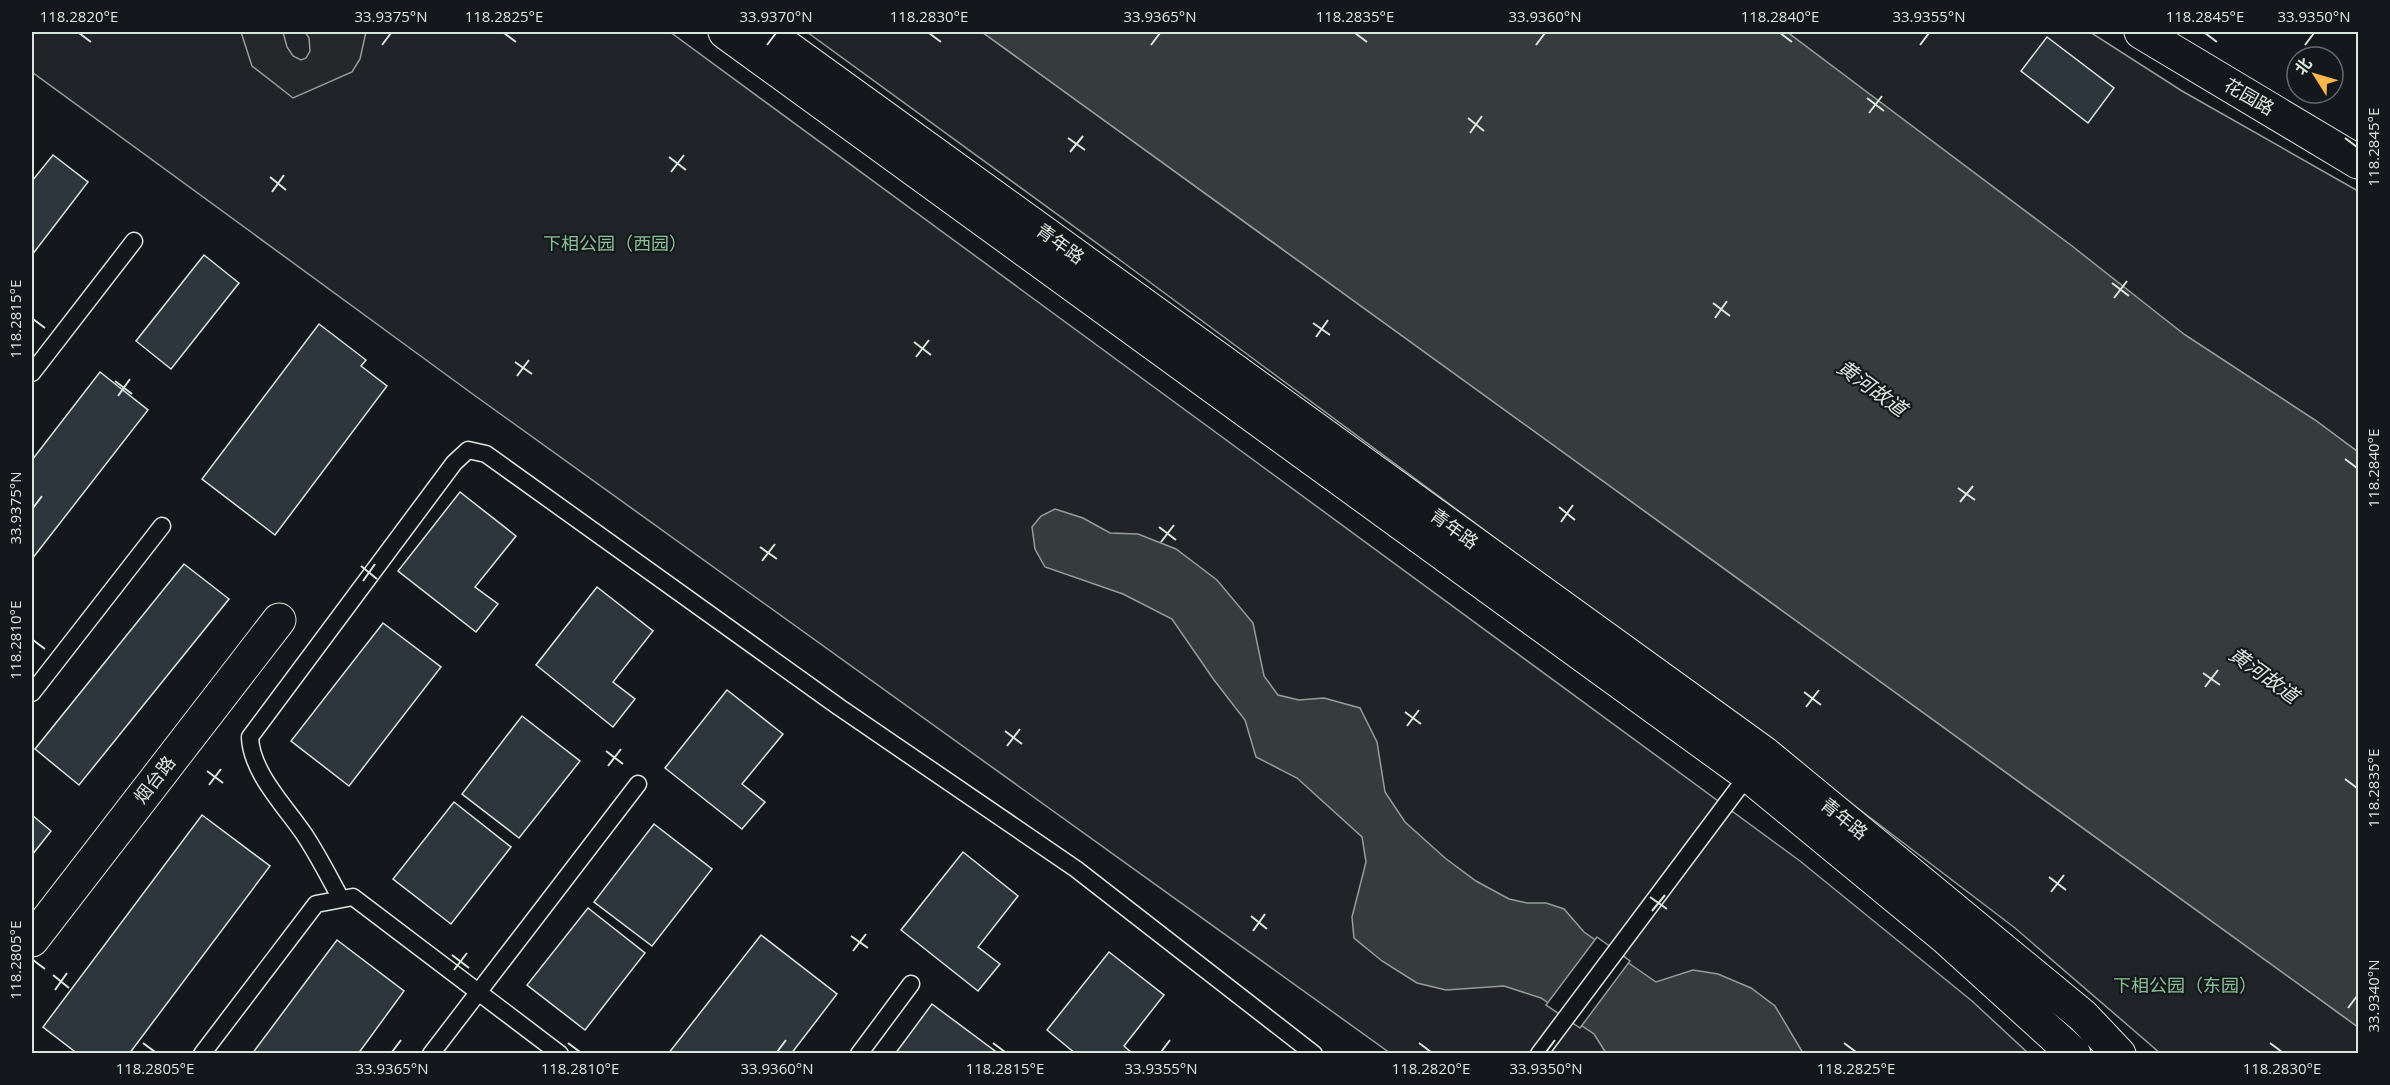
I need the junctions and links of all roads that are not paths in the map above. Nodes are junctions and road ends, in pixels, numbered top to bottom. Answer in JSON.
{"nodes":[{"id":1,"x":725,"y":32,"type":"edge"},
{"id":2,"x":766,"y":32,"type":"edge"},
{"id":3,"x":2141,"y":32,"type":"edge"},
{"id":4,"x":2358,"y":162,"type":"edge"},
{"id":5,"x":134,"y":241,"type":"dead end"},
{"id":6,"x":32,"y":373,"type":"edge"},
{"id":7,"x":162,"y":526,"type":"dead end"},
{"id":8,"x":279,"y":620,"type":"dead end"},
{"id":9,"x":32,"y":693,"type":"edge"},
{"id":10,"x":1756,"y":764,"type":"junction"},
{"id":11,"x":638,"y":784,"type":"dead end"},
{"id":12,"x":341,"y":899,"type":"junction"},
{"id":13,"x":32,"y":940,"type":"edge"},
{"id":14,"x":911,"y":984,"type":"dead end"},
{"id":15,"x":479,"y":992,"type":"junction"},
{"id":16,"x":202,"y":1053,"type":"edge"},
{"id":17,"x":431,"y":1053,"type":"edge"},
{"id":18,"x":560,"y":1053,"type":"edge"},
{"id":19,"x":859,"y":1053,"type":"edge"},
{"id":20,"x":1314,"y":1053,"type":"edge"},
{"id":21,"x":1539,"y":1053,"type":"edge"},
{"id":22,"x":2074,"y":1053,"type":"edge"},
{"id":23,"x":2119,"y":1053,"type":"edge"}],
"edges":[{"from":1,"to":10,"type":"street","name":"青年路"},
{"from":2,"to":10,"type":"street","name":"青年路"},
{"from":3,"to":4,"type":"street","name":"花园路"},
{"from":5,"to":6,"type":"lane"},
{"from":7,"to":9,"type":"lane"},
{"from":8,"to":13,"type":"street","name":"烟台路"},
{"from":10,"to":21,"type":"lane"},
{"from":10,"to":22,"type":"street","name":"青年路"},
{"from":10,"to":23,"type":"street","name":"青年路"},
{"from":11,"to":15,"type":"lane"},
{"from":12,"to":15,"type":"lane"},
{"from":12,"to":16,"type":"lane"},
{"from":12,"to":20,"type":"lane"},
{"from":14,"to":19,"type":"lane"},
{"from":15,"to":17,"type":"lane"},
{"from":15,"to":18,"type":"lane"}]}
